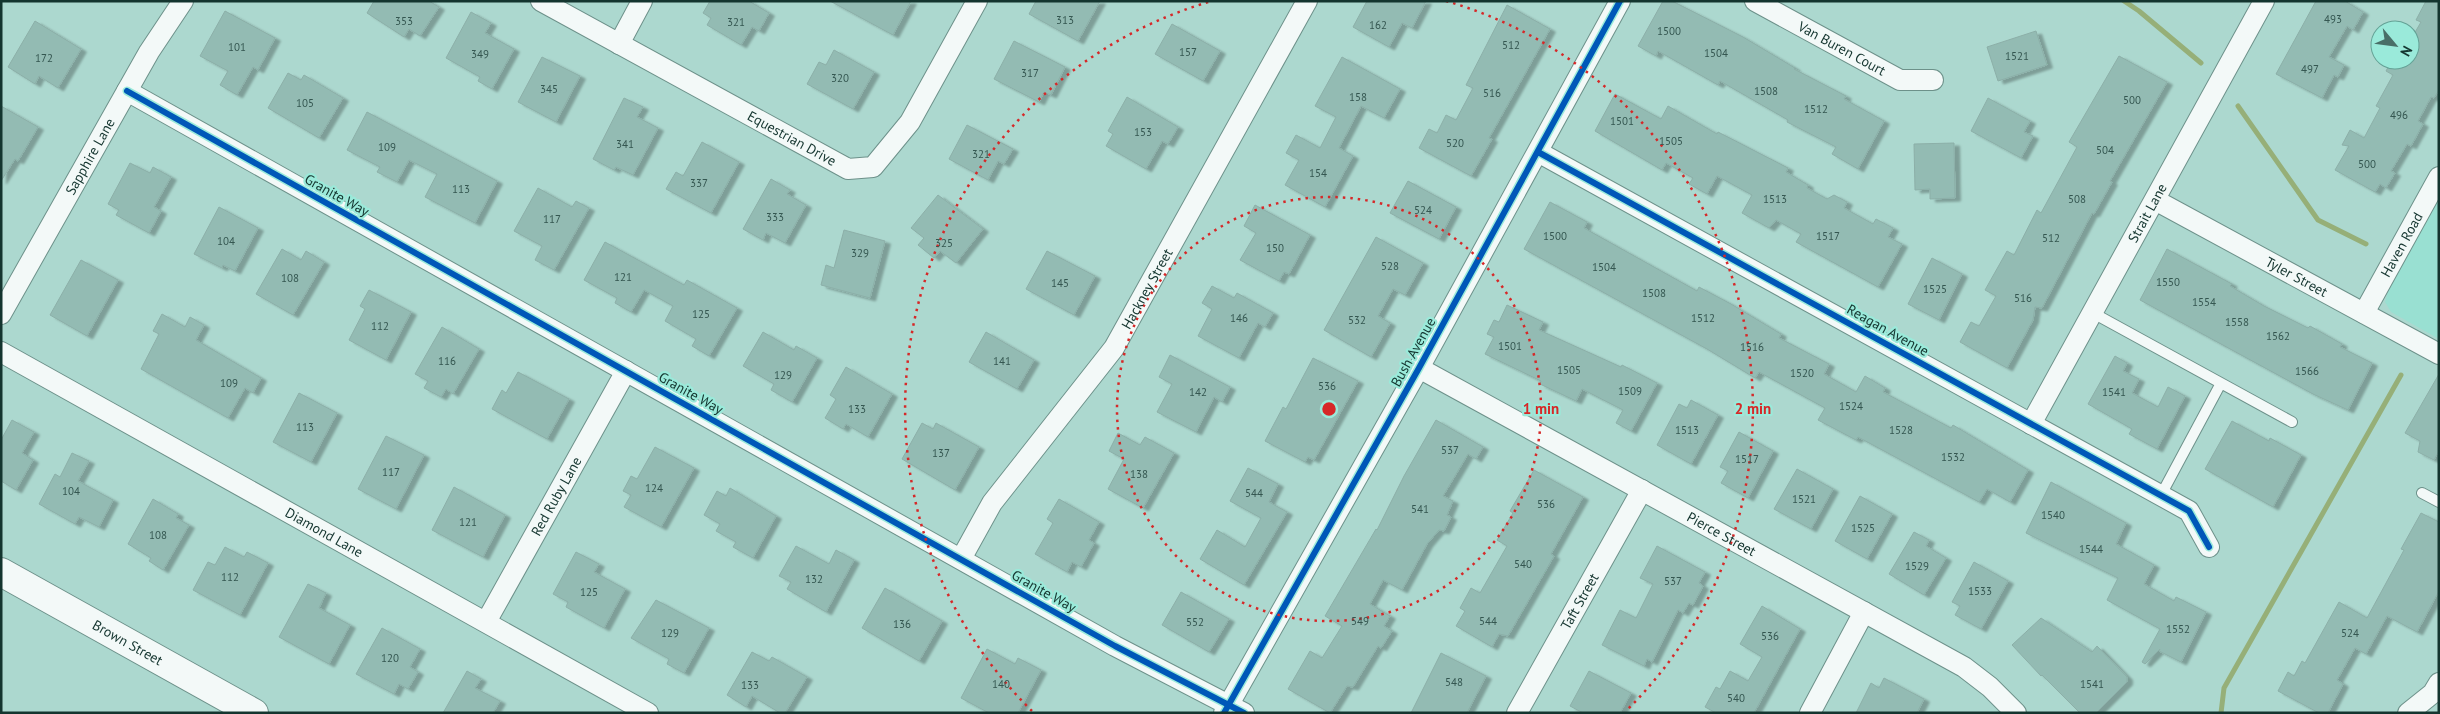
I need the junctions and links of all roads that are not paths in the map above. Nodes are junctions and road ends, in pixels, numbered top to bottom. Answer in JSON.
{"nodes":[{"id":1,"x":183,"y":1,"type":"edge"},
{"id":2,"x":541,"y":1,"type":"edge"},
{"id":3,"x":642,"y":1,"type":"edge"},
{"id":4,"x":977,"y":1,"type":"edge"},
{"id":5,"x":1306,"y":1,"type":"edge"},
{"id":6,"x":1620,"y":1,"type":"edge"},
{"id":7,"x":1755,"y":1,"type":"edge"},
{"id":8,"x":2264,"y":1,"type":"edge"},
{"id":9,"x":619,"y":44,"type":"junction"},
{"id":10,"x":1933,"y":80,"type":"dead end"},
{"id":11,"x":127,"y":91,"type":"junction"},
{"id":12,"x":1538,"y":152,"type":"junction"},
{"id":13,"x":2439,"y":177,"type":"edge"},
{"id":14,"x":2155,"y":200,"type":"junction"},
{"id":15,"x":2093,"y":313,"type":"junction"},
{"id":16,"x":2364,"y":313,"type":"junction"},
{"id":17,"x":1,"y":314,"type":"edge"},
{"id":18,"x":1,"y":352,"type":"edge"},
{"id":19,"x":2439,"y":354,"type":"edge"},
{"id":20,"x":1419,"y":368,"type":"junction"},
{"id":21,"x":626,"y":371,"type":"junction"},
{"id":22,"x":2221,"y":383,"type":"junction"},
{"id":23,"x":2292,"y":422,"type":"dead end"},
{"id":24,"x":2031,"y":424,"type":"junction"},
{"id":25,"x":1642,"y":490,"type":"junction"},
{"id":26,"x":2422,"y":493,"type":"dead end"},
{"id":27,"x":2161,"y":495,"type":"junction"},
{"id":28,"x":2439,"y":502,"type":"edge"},
{"id":29,"x":2209,"y":547,"type":"dead end"},
{"id":30,"x":961,"y":559,"type":"junction"},
{"id":31,"x":1,"y":572,"type":"edge"},
{"id":32,"x":1864,"y":612,"type":"junction"},
{"id":33,"x":486,"y":622,"type":"junction"},
{"id":34,"x":2439,"y":683,"type":"edge"},
{"id":35,"x":1233,"y":710,"type":"edge"},
{"id":36,"x":254,"y":713,"type":"edge"},
{"id":37,"x":648,"y":713,"type":"edge"},
{"id":38,"x":1517,"y":713,"type":"edge"},
{"id":39,"x":1810,"y":713,"type":"edge"},
{"id":40,"x":2016,"y":713,"type":"edge"},
{"id":41,"x":2408,"y":713,"type":"edge"}],
"edges":[{"from":1,"to":11,"type":"street","name":"Sapphire Lane"},
{"from":2,"to":9,"type":"street","name":"Equestrian Drive"},
{"from":3,"to":9,"type":"street"},
{"from":4,"to":9,"type":"street","name":"Equestrian Drive"},
{"from":5,"to":30,"type":"street","name":"Hackney Street"},
{"from":6,"to":12,"type":"street","name":"Bush Avenue"},
{"from":7,"to":10,"type":"street","name":"Van Buren Court"},
{"from":8,"to":14,"type":"street","name":"Strait Lane"},
{"from":11,"to":17,"type":"street","name":"Sapphire Lane"},
{"from":11,"to":21,"type":"street","name":"Granite Way"},
{"from":12,"to":20,"type":"street","name":"Bush Avenue"},
{"from":12,"to":24,"type":"street","name":"Reagan Avenue"},
{"from":13,"to":16,"type":"street","name":"Haven Road"},
{"from":14,"to":15,"type":"street","name":"Strait Lane"},
{"from":14,"to":16,"type":"street","name":"Tyler Street"},
{"from":15,"to":22,"type":"lane"},
{"from":15,"to":24,"type":"street","name":"Strait Lane"},
{"from":16,"to":19,"type":"street","name":"Tyler Street"},
{"from":18,"to":33,"type":"street","name":"Diamond Lane"},
{"from":20,"to":25,"type":"street","name":"Pierce Street"},
{"from":20,"to":35,"type":"street","name":"Bush Avenue"},
{"from":21,"to":30,"type":"street","name":"Granite Way"},
{"from":21,"to":33,"type":"street","name":"Red Ruby Lane"},
{"from":22,"to":23,"type":"lane"},
{"from":22,"to":27,"type":"lane"},
{"from":24,"to":27,"type":"street","name":"Reagan Avenue"},
{"from":25,"to":32,"type":"street","name":"Pierce Street"},
{"from":25,"to":38,"type":"street","name":"Taft Street"},
{"from":26,"to":28,"type":"lane"},
{"from":27,"to":29,"type":"street","name":"Reagan Avenue"},
{"from":30,"to":35,"type":"street","name":"Granite Way"},
{"from":31,"to":36,"type":"main road","name":"Brown Street"},
{"from":32,"to":39,"type":"street"},
{"from":32,"to":40,"type":"street","name":"Pierce Street"},
{"from":33,"to":37,"type":"street","name":"Diamond Lane"},
{"from":34,"to":41,"type":"street"}]}
